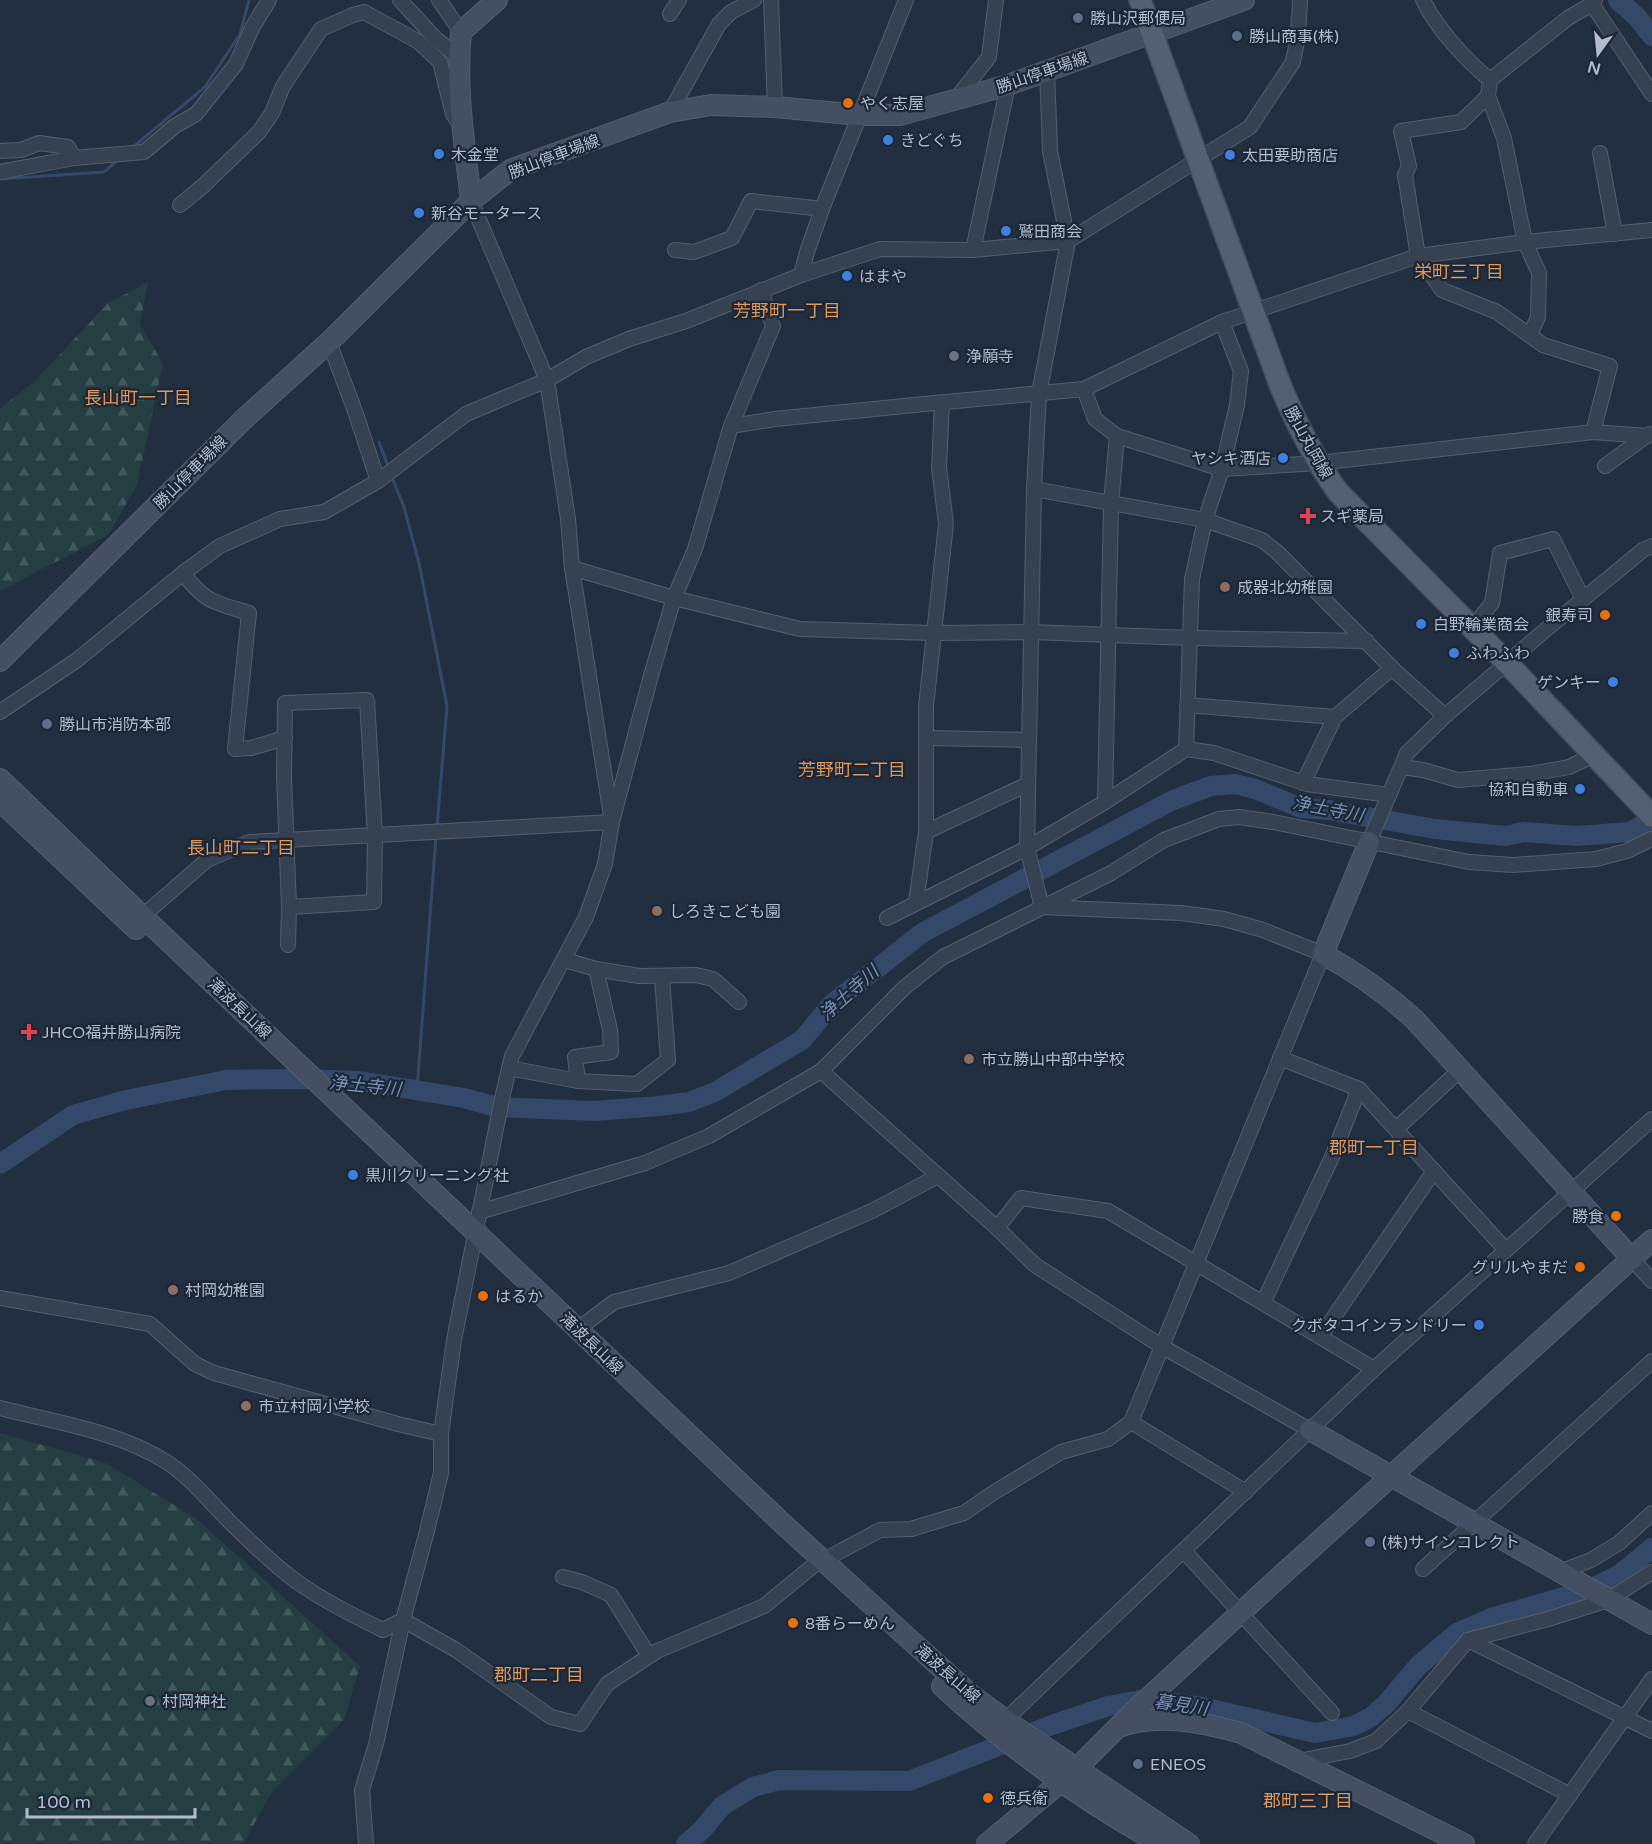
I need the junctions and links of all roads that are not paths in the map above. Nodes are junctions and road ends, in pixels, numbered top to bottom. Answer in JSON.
{"nodes":[{"id":1,"x":269,"y":0,"type":"edge"},
{"id":2,"x":400,"y":0,"type":"edge"},
{"id":3,"x":439,"y":0,"type":"edge"},
{"id":4,"x":497,"y":0,"type":"edge"},
{"id":5,"x":680,"y":0,"type":"edge"},
{"id":6,"x":754,"y":0,"type":"edge"},
{"id":7,"x":771,"y":0,"type":"edge"},
{"id":8,"x":906,"y":0,"type":"edge"},
{"id":9,"x":996,"y":0,"type":"edge"},
{"id":10,"x":1140,"y":0,"type":"edge"},
{"id":11,"x":1244,"y":0,"type":"edge"},
{"id":12,"x":1300,"y":0,"type":"edge"},
{"id":13,"x":1423,"y":0,"type":"edge"},
{"id":14,"x":1594,"y":2,"type":"edge"},
{"id":15,"x":1208,"y":7,"type":"edge"},
{"id":16,"x":670,"y":14,"type":"dead end"},
{"id":17,"x":461,"y":32,"type":"junction"},
{"id":18,"x":1153,"y":34,"type":"junction"},
{"id":19,"x":458,"y":57,"type":"junction"},
{"id":20,"x":1047,"y":70,"type":"junction"},
{"id":21,"x":1490,"y":80,"type":"junction"},
{"id":22,"x":1008,"y":85,"type":"junction"},
{"id":23,"x":1652,"y":94,"type":"edge"},
{"id":24,"x":1488,"y":96,"type":"junction"},
{"id":25,"x":956,"y":99,"type":"junction"},
{"id":26,"x":775,"y":107,"type":"junction"},
{"id":27,"x":670,"y":112,"type":"junction"},
{"id":28,"x":860,"y":115,"type":"junction"},
{"id":29,"x":463,"y":129,"type":"junction"},
{"id":30,"x":0,"y":152,"type":"edge"},
{"id":31,"x":1600,"y":153,"type":"dead end"},
{"id":32,"x":74,"y":158,"type":"junction"},
{"id":33,"x":1197,"y":159,"type":"junction"},
{"id":34,"x":0,"y":172,"type":"edge"},
{"id":35,"x":471,"y":201,"type":"junction"},
{"id":36,"x":180,"y":205,"type":"dead end"},
{"id":37,"x":822,"y":209,"type":"junction"},
{"id":38,"x":1652,"y":230,"type":"edge"},
{"id":39,"x":1615,"y":234,"type":"junction"},
{"id":40,"x":1068,"y":241,"type":"junction"},
{"id":41,"x":1525,"y":242,"type":"junction"},
{"id":42,"x":675,"y":250,"type":"dead end"},
{"id":43,"x":974,"y":250,"type":"junction"},
{"id":44,"x":1418,"y":256,"type":"junction"},
{"id":45,"x":801,"y":275,"type":"junction"},
{"id":46,"x":761,"y":290,"type":"junction"},
{"id":47,"x":1252,"y":310,"type":"junction"},
{"id":48,"x":1222,"y":322,"type":"junction"},
{"id":49,"x":1530,"y":335,"type":"junction"},
{"id":50,"x":329,"y":342,"type":"junction"},
{"id":51,"x":548,"y":380,"type":"junction"},
{"id":52,"x":1084,"y":389,"type":"junction"},
{"id":53,"x":1040,"y":394,"type":"junction"},
{"id":54,"x":942,"y":403,"type":"junction"},
{"id":55,"x":731,"y":426,"type":"junction"},
{"id":56,"x":1593,"y":432,"type":"junction"},
{"id":57,"x":1649,"y":434,"type":"edge"},
{"id":58,"x":1117,"y":436,"type":"junction"},
{"id":59,"x":1317,"y":463,"type":"junction"},
{"id":60,"x":1605,"y":466,"type":"dead end"},
{"id":61,"x":1222,"y":469,"type":"junction"},
{"id":62,"x":378,"y":481,"type":"junction"},
{"id":63,"x":1034,"y":489,"type":"junction"},
{"id":64,"x":1111,"y":504,"type":"junction"},
{"id":65,"x":1205,"y":520,"type":"junction"},
{"id":66,"x":1652,"y":546,"type":"edge"},
{"id":67,"x":572,"y":568,"type":"junction"},
{"id":68,"x":183,"y":573,"type":"junction"},
{"id":69,"x":674,"y":597,"type":"junction"},
{"id":70,"x":1583,"y":599,"type":"junction"},
{"id":71,"x":1472,"y":628,"type":"junction"},
{"id":72,"x":1031,"y":632,"type":"junction"},
{"id":73,"x":933,"y":633,"type":"junction"},
{"id":74,"x":1108,"y":636,"type":"junction"},
{"id":75,"x":1190,"y":638,"type":"junction"},
{"id":76,"x":1367,"y":642,"type":"junction"},
{"id":77,"x":0,"y":661,"type":"edge"},
{"id":78,"x":1507,"y":663,"type":"junction"},
{"id":79,"x":1392,"y":668,"type":"junction"},
{"id":80,"x":1187,"y":705,"type":"junction"},
{"id":81,"x":0,"y":712,"type":"edge"},
{"id":82,"x":1445,"y":716,"type":"junction"},
{"id":83,"x":1335,"y":717,"type":"junction"},
{"id":84,"x":285,"y":738,"type":"junction"},
{"id":85,"x":926,"y":738,"type":"junction"},
{"id":86,"x":1029,"y":740,"type":"junction"},
{"id":87,"x":1186,"y":749,"type":"junction"},
{"id":88,"x":1594,"y":755,"type":"junction"},
{"id":89,"x":1402,"y":767,"type":"junction"},
{"id":90,"x":0,"y":779,"type":"edge"},
{"id":91,"x":1302,"y":783,"type":"junction"},
{"id":92,"x":1028,"y":784,"type":"junction"},
{"id":93,"x":1388,"y":798,"type":"junction"},
{"id":94,"x":0,"y":801,"type":"edge"},
{"id":95,"x":1105,"y":802,"type":"junction"},
{"id":96,"x":1652,"y":816,"type":"edge"},
{"id":97,"x":612,"y":822,"type":"junction"},
{"id":98,"x":926,"y":832,"type":"junction"},
{"id":99,"x":375,"y":836,"type":"junction"},
{"id":100,"x":1652,"y":839,"type":"edge"},
{"id":101,"x":286,"y":842,"type":"junction"},
{"id":102,"x":1369,"y":842,"type":"junction"},
{"id":103,"x":1652,"y":844,"type":"edge"},
{"id":104,"x":1028,"y":852,"type":"junction"},
{"id":105,"x":916,"y":902,"type":"junction"},
{"id":106,"x":289,"y":907,"type":"junction"},
{"id":107,"x":1042,"y":907,"type":"junction"},
{"id":108,"x":887,"y":918,"type":"dead end"},
{"id":109,"x":137,"y":921,"type":"junction"},
{"id":110,"x":288,"y":945,"type":"dead end"},
{"id":111,"x":1323,"y":954,"type":"junction"},
{"id":112,"x":565,"y":960,"type":"junction"},
{"id":113,"x":596,"y":969,"type":"junction"},
{"id":114,"x":662,"y":977,"type":"junction"},
{"id":115,"x":740,"y":1002,"type":"dead end"},
{"id":116,"x":1280,"y":1058,"type":"junction"},
{"id":117,"x":509,"y":1068,"type":"junction"},
{"id":118,"x":1460,"y":1070,"type":"junction"},
{"id":119,"x":821,"y":1071,"type":"junction"},
{"id":120,"x":578,"y":1082,"type":"junction"},
{"id":121,"x":1359,"y":1089,"type":"junction"},
{"id":122,"x":1652,"y":1119,"type":"edge"},
{"id":123,"x":1396,"y":1129,"type":"junction"},
{"id":124,"x":1434,"y":1171,"type":"junction"},
{"id":125,"x":939,"y":1176,"type":"junction"},
{"id":126,"x":1570,"y":1191,"type":"junction"},
{"id":127,"x":997,"y":1228,"type":"junction"},
{"id":128,"x":475,"y":1229,"type":"junction"},
{"id":129,"x":1652,"y":1240,"type":"edge"},
{"id":130,"x":1505,"y":1249,"type":"junction"},
{"id":131,"x":1632,"y":1259,"type":"junction"},
{"id":132,"x":1196,"y":1263,"type":"junction"},
{"id":133,"x":1652,"y":1281,"type":"edge"},
{"id":134,"x":0,"y":1298,"type":"edge"},
{"id":135,"x":1263,"y":1303,"type":"junction"},
{"id":136,"x":578,"y":1329,"type":"junction"},
{"id":137,"x":1320,"y":1337,"type":"junction"},
{"id":138,"x":1161,"y":1346,"type":"junction"},
{"id":139,"x":1652,"y":1361,"type":"edge"},
{"id":140,"x":1374,"y":1369,"type":"junction"},
{"id":141,"x":0,"y":1408,"type":"edge"},
{"id":142,"x":1131,"y":1422,"type":"junction"},
{"id":143,"x":1310,"y":1430,"type":"junction"},
{"id":144,"x":441,"y":1434,"type":"junction"},
{"id":145,"x":1393,"y":1476,"type":"junction"},
{"id":146,"x":1246,"y":1492,"type":"junction"},
{"id":147,"x":1652,"y":1513,"type":"edge"},
{"id":148,"x":1474,"y":1522,"type":"junction"},
{"id":149,"x":1184,"y":1551,"type":"junction"},
{"id":150,"x":818,"y":1564,"type":"junction"},
{"id":151,"x":1423,"y":1569,"type":"dead end"},
{"id":152,"x":1652,"y":1572,"type":"edge"},
{"id":153,"x":1565,"y":1573,"type":"junction"},
{"id":154,"x":563,"y":1577,"type":"dead end"},
{"id":155,"x":1608,"y":1600,"type":"junction"},
{"id":156,"x":1240,"y":1613,"type":"junction"},
{"id":157,"x":404,"y":1620,"type":"junction"},
{"id":158,"x":1652,"y":1623,"type":"edge"},
{"id":159,"x":1468,"y":1640,"type":"junction"},
{"id":160,"x":649,"y":1656,"type":"junction"},
{"id":161,"x":1652,"y":1679,"type":"edge"},
{"id":162,"x":1408,"y":1711,"type":"junction"},
{"id":163,"x":1332,"y":1713,"type":"dead end"},
{"id":164,"x":1626,"y":1716,"type":"junction"},
{"id":165,"x":1003,"y":1725,"type":"junction"},
{"id":166,"x":1118,"y":1727,"type":"junction"},
{"id":167,"x":1652,"y":1731,"type":"edge"},
{"id":168,"x":1298,"y":1761,"type":"junction"},
{"id":169,"x":1068,"y":1775,"type":"junction"},
{"id":170,"x":1570,"y":1795,"type":"junction"},
{"id":171,"x":1157,"y":1843,"type":"edge"},
{"id":172,"x":366,"y":1844,"type":"edge"},
{"id":173,"x":987,"y":1844,"type":"edge"},
{"id":174,"x":1189,"y":1844,"type":"edge"},
{"id":175,"x":1464,"y":1844,"type":"edge"},
{"id":176,"x":1535,"y":1844,"type":"edge"}],
"edges":[{"from":1,"to":32,"type":"street"},
{"from":2,"to":19,"type":"street"},
{"from":3,"to":17,"type":"street"},
{"from":4,"to":17,"type":"main road"},
{"from":5,"to":16,"type":"street"},
{"from":6,"to":27,"type":"street"},
{"from":7,"to":26,"type":"street"},
{"from":8,"to":28,"type":"street"},
{"from":9,"to":25,"type":"street"},
{"from":10,"to":18,"type":"main road","name":"勝山丸岡線"},
{"from":11,"to":15,"type":"main road","name":"勝山停車場線"},
{"from":12,"to":33,"type":"street"},
{"from":13,"to":21,"type":"street"},
{"from":14,"to":21,"type":"street"},
{"from":14,"to":23,"type":"street"},
{"from":15,"to":18,"type":"main road","name":"勝山停車場線"},
{"from":17,"to":19,"type":"main road"},
{"from":18,"to":20,"type":"main road","name":"勝山停車場線"},
{"from":18,"to":33,"type":"main road","name":"勝山丸岡線"},
{"from":19,"to":29,"type":"main road"},
{"from":20,"to":22,"type":"main road","name":"勝山停車場線"},
{"from":20,"to":40,"type":"street"},
{"from":21,"to":24,"type":"street"},
{"from":22,"to":25,"type":"main road","name":"勝山停車場線"},
{"from":22,"to":43,"type":"street"},
{"from":24,"to":41,"type":"street"},
{"from":24,"to":44,"type":"street"},
{"from":25,"to":28,"type":"main road","name":"勝山停車場線"},
{"from":26,"to":27,"type":"main road","name":"勝山停車場線"},
{"from":26,"to":28,"type":"main road","name":"勝山停車場線"},
{"from":27,"to":35,"type":"main road","name":"勝山停車場線"},
{"from":28,"to":37,"type":"street"},
{"from":29,"to":35,"type":"main road"},
{"from":29,"to":36,"type":"street"},
{"from":30,"to":32,"type":"street"},
{"from":31,"to":39,"type":"street"},
{"from":32,"to":34,"type":"street"},
{"from":33,"to":40,"type":"street"},
{"from":33,"to":47,"type":"main road","name":"勝山丸岡線"},
{"from":35,"to":50,"type":"main road","name":"勝山停車場線"},
{"from":35,"to":51,"type":"street"},
{"from":37,"to":42,"type":"street"},
{"from":37,"to":45,"type":"street"},
{"from":38,"to":39,"type":"street"},
{"from":39,"to":41,"type":"street"},
{"from":40,"to":43,"type":"street"},
{"from":40,"to":53,"type":"street"},
{"from":41,"to":44,"type":"street"},
{"from":41,"to":49,"type":"street"},
{"from":43,"to":45,"type":"street"},
{"from":44,"to":47,"type":"street"},
{"from":44,"to":49,"type":"street"},
{"from":45,"to":46,"type":"street"},
{"from":46,"to":51,"type":"street"},
{"from":46,"to":55,"type":"street"},
{"from":47,"to":48,"type":"street"},
{"from":47,"to":59,"type":"main road","name":"勝山丸岡線"},
{"from":48,"to":52,"type":"street"},
{"from":48,"to":61,"type":"street"},
{"from":49,"to":56,"type":"street"},
{"from":50,"to":62,"type":"street"},
{"from":50,"to":77,"type":"main road","name":"勝山停車場線"},
{"from":51,"to":62,"type":"street"},
{"from":51,"to":67,"type":"street"},
{"from":52,"to":53,"type":"street"},
{"from":52,"to":58,"type":"street"},
{"from":53,"to":54,"type":"street"},
{"from":53,"to":63,"type":"street"},
{"from":54,"to":55,"type":"street"},
{"from":54,"to":73,"type":"street"},
{"from":55,"to":69,"type":"street"},
{"from":56,"to":57,"type":"street"},
{"from":56,"to":59,"type":"street"},
{"from":57,"to":60,"type":"street"},
{"from":58,"to":61,"type":"street"},
{"from":58,"to":64,"type":"street"},
{"from":59,"to":61,"type":"street"},
{"from":59,"to":71,"type":"main road","name":"勝山丸岡線"},
{"from":61,"to":65,"type":"street"},
{"from":62,"to":68,"type":"street"},
{"from":63,"to":64,"type":"street"},
{"from":63,"to":72,"type":"street"},
{"from":64,"to":65,"type":"street"},
{"from":64,"to":74,"type":"street"},
{"from":65,"to":75,"type":"street"},
{"from":65,"to":76,"type":"street"},
{"from":66,"to":70,"type":"street"},
{"from":67,"to":69,"type":"street"},
{"from":67,"to":97,"type":"street"},
{"from":68,"to":81,"type":"street"},
{"from":68,"to":84,"type":"street"},
{"from":69,"to":73,"type":"street"},
{"from":69,"to":97,"type":"street"},
{"from":70,"to":71,"type":"street"},
{"from":70,"to":78,"type":"street"},
{"from":71,"to":78,"type":"main road","name":"勝山丸岡線"},
{"from":72,"to":73,"type":"street"},
{"from":72,"to":74,"type":"street"},
{"from":72,"to":86,"type":"street"},
{"from":73,"to":85,"type":"street"},
{"from":74,"to":75,"type":"street"},
{"from":74,"to":95,"type":"street"},
{"from":75,"to":76,"type":"street"},
{"from":75,"to":80,"type":"street"},
{"from":76,"to":79,"type":"street"},
{"from":78,"to":82,"type":"street"},
{"from":78,"to":88,"type":"main road","name":"勝山丸岡線"},
{"from":79,"to":82,"type":"street"},
{"from":79,"to":83,"type":"street"},
{"from":80,"to":83,"type":"street"},
{"from":80,"to":87,"type":"street"},
{"from":82,"to":89,"type":"street"},
{"from":83,"to":91,"type":"street"},
{"from":84,"to":99,"type":"street"},
{"from":84,"to":101,"type":"street"},
{"from":85,"to":86,"type":"street"},
{"from":85,"to":98,"type":"street"},
{"from":86,"to":92,"type":"street"},
{"from":87,"to":91,"type":"street"},
{"from":87,"to":95,"type":"street"},
{"from":88,"to":89,"type":"street"},
{"from":88,"to":96,"type":"main road","name":"勝山丸岡線"},
{"from":89,"to":93,"type":"street"},
{"from":90,"to":109,"type":"main road","name":"滝波長山線"},
{"from":91,"to":93,"type":"street"},
{"from":92,"to":98,"type":"street"},
{"from":92,"to":104,"type":"street"},
{"from":93,"to":102,"type":"street"},
{"from":94,"to":109,"type":"main road","name":"滝波長山線"},
{"from":95,"to":104,"type":"street"},
{"from":97,"to":99,"type":"street"},
{"from":97,"to":112,"type":"street"},
{"from":98,"to":105,"type":"street"},
{"from":99,"to":101,"type":"street"},
{"from":99,"to":106,"type":"street"},
{"from":100,"to":102,"type":"street"},
{"from":100,"to":103,"type":"street"},
{"from":101,"to":106,"type":"street"},
{"from":101,"to":109,"type":"street"},
{"from":102,"to":107,"type":"street"},
{"from":102,"to":111,"type":"main road"},
{"from":104,"to":105,"type":"street"},
{"from":104,"to":107,"type":"street"},
{"from":105,"to":108,"type":"street"},
{"from":106,"to":110,"type":"street"},
{"from":107,"to":111,"type":"street"},
{"from":107,"to":119,"type":"street"},
{"from":109,"to":128,"type":"main road","name":"滝波長山線"},
{"from":111,"to":116,"type":"street"},
{"from":111,"to":118,"type":"main road"},
{"from":112,"to":113,"type":"street"},
{"from":112,"to":117,"type":"street"},
{"from":113,"to":114,"type":"street"},
{"from":113,"to":120,"type":"street"},
{"from":114,"to":115,"type":"street"},
{"from":114,"to":120,"type":"street"},
{"from":116,"to":121,"type":"street"},
{"from":116,"to":132,"type":"street"},
{"from":117,"to":120,"type":"street"},
{"from":117,"to":128,"type":"street"},
{"from":118,"to":123,"type":"street"},
{"from":118,"to":126,"type":"main road"},
{"from":119,"to":125,"type":"street"},
{"from":119,"to":128,"type":"street"},
{"from":121,"to":123,"type":"street"},
{"from":121,"to":135,"type":"street"},
{"from":122,"to":126,"type":"street"},
{"from":123,"to":124,"type":"street"},
{"from":124,"to":130,"type":"street"},
{"from":124,"to":137,"type":"street"},
{"from":125,"to":127,"type":"street"},
{"from":125,"to":136,"type":"street"},
{"from":126,"to":130,"type":"street"},
{"from":126,"to":131,"type":"main road"},
{"from":127,"to":132,"type":"street"},
{"from":127,"to":138,"type":"street"},
{"from":128,"to":136,"type":"main road","name":"滝波長山線"},
{"from":128,"to":144,"type":"street"},
{"from":128,"to":150,"type":"main road","name":"滝波長山線"},
{"from":129,"to":131,"type":"main road"},
{"from":130,"to":140,"type":"street"},
{"from":131,"to":133,"type":"street"},
{"from":131,"to":145,"type":"main road"},
{"from":132,"to":135,"type":"street"},
{"from":132,"to":138,"type":"street"},
{"from":134,"to":144,"type":"street"},
{"from":135,"to":137,"type":"street"},
{"from":136,"to":150,"type":"main road","name":"滝波長山線"},
{"from":137,"to":140,"type":"street"},
{"from":138,"to":142,"type":"street"},
{"from":138,"to":143,"type":"street"},
{"from":139,"to":148,"type":"street"},
{"from":140,"to":143,"type":"street"},
{"from":141,"to":157,"type":"street"},
{"from":142,"to":146,"type":"street"},
{"from":142,"to":150,"type":"street"},
{"from":143,"to":145,"type":"main road"},
{"from":143,"to":146,"type":"street"},
{"from":144,"to":157,"type":"street"},
{"from":145,"to":148,"type":"main road"},
{"from":145,"to":156,"type":"main road"},
{"from":146,"to":149,"type":"street"},
{"from":147,"to":153,"type":"street"},
{"from":148,"to":151,"type":"street"},
{"from":148,"to":153,"type":"main road"},
{"from":149,"to":156,"type":"street"},
{"from":149,"to":165,"type":"street"},
{"from":150,"to":160,"type":"street"},
{"from":150,"to":165,"type":"main road","name":"滝波長山線"},
{"from":152,"to":155,"type":"street"},
{"from":153,"to":155,"type":"main road"},
{"from":154,"to":160,"type":"street"},
{"from":155,"to":158,"type":"main road"},
{"from":155,"to":159,"type":"street"},
{"from":156,"to":163,"type":"street"},
{"from":156,"to":166,"type":"main road"},
{"from":157,"to":160,"type":"street"},
{"from":157,"to":172,"type":"street"},
{"from":159,"to":162,"type":"street"},
{"from":159,"to":164,"type":"street"},
{"from":161,"to":164,"type":"street"},
{"from":162,"to":168,"type":"street"},
{"from":162,"to":170,"type":"street"},
{"from":164,"to":167,"type":"street"},
{"from":164,"to":170,"type":"street"},
{"from":165,"to":169,"type":"main road","name":"滝波長山線"},
{"from":166,"to":168,"type":"main road"},
{"from":166,"to":169,"type":"main road"},
{"from":168,"to":175,"type":"main road"},
{"from":169,"to":171,"type":"main road","name":"滝波長山線"},
{"from":169,"to":173,"type":"main road"},
{"from":169,"to":174,"type":"main road","name":"滝波長山線"},
{"from":170,"to":176,"type":"street"}]}
